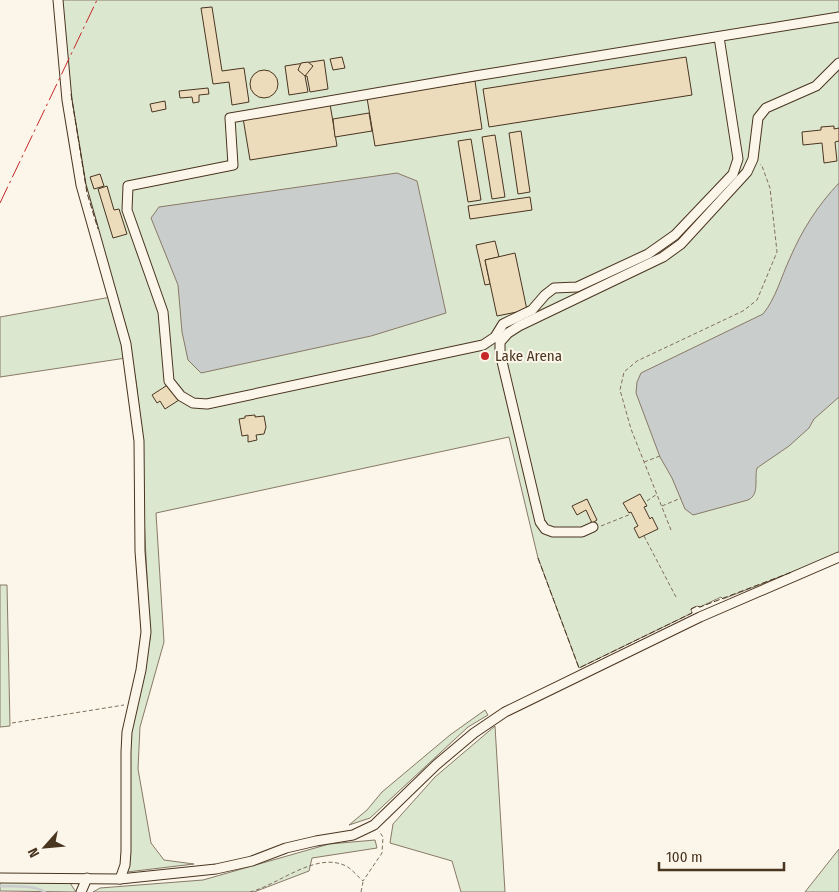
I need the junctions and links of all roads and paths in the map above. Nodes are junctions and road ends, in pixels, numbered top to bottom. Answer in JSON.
{"nodes":[{"id":1,"x":58,"y":0,"type":"edge"},
{"id":2,"x":839,"y":17,"type":"edge"},
{"id":3,"x":720,"y":37,"type":"junction"},
{"id":4,"x":839,"y":63,"type":"edge"},
{"id":5,"x":753,"y":159,"type":"junction"},
{"id":6,"x":660,"y":456,"type":"dead end"},
{"id":7,"x":644,"y":462,"type":"junction"},
{"id":8,"x":657,"y":494,"type":"junction"},
{"id":9,"x":681,"y":498,"type":"dead end"},
{"id":10,"x":647,"y":500,"type":"dead end"},
{"id":11,"x":661,"y":506,"type":"junction"},
{"id":12,"x":631,"y":514,"type":"dead end"},
{"id":13,"x":593,"y":527,"type":"joint"},
{"id":14,"x":670,"y":530,"type":"dead end"},
{"id":15,"x":644,"y":536,"type":"dead end"},
{"id":16,"x":839,"y":557,"type":"edge"},
{"id":17,"x":676,"y":597,"type":"dead end"},
{"id":18,"x":132,"y":704,"type":"junction"},
{"id":19,"x":12,"y":723,"type":"dead end"},
{"id":20,"x":374,"y":825,"type":"junction"},
{"id":21,"x":0,"y":878,"type":"edge"},
{"id":22,"x":86,"y":878,"type":"junction"},
{"id":23,"x":120,"y":879,"type":"junction"},
{"id":24,"x":364,"y":881,"type":"junction"},
{"id":25,"x":82,"y":892,"type":"edge"},
{"id":26,"x":250,"y":892,"type":"edge"},
{"id":27,"x":361,"y":892,"type":"edge"}],
"edges":[{"from":1,"to":18,"type":"street"},
{"from":2,"to":3,"type":"street"},
{"from":3,"to":3,"type":"street"},
{"from":4,"to":5,"type":"street"},
{"from":5,"to":7,"type":"path"},
{"from":5,"to":13,"type":"street"},
{"from":6,"to":7,"type":"path"},
{"from":7,"to":8,"type":"path"},
{"from":8,"to":10,"type":"path"},
{"from":8,"to":11,"type":"path"},
{"from":9,"to":11,"type":"path"},
{"from":11,"to":14,"type":"path"},
{"from":12,"to":13,"type":"path"},
{"from":15,"to":17,"type":"path"},
{"from":16,"to":20,"type":"street"},
{"from":18,"to":19,"type":"path"},
{"from":18,"to":23,"type":"street"},
{"from":20,"to":23,"type":"street"},
{"from":20,"to":24,"type":"path"},
{"from":21,"to":22,"type":"street"},
{"from":22,"to":23,"type":"street"},
{"from":22,"to":25,"type":"street"},
{"from":24,"to":26,"type":"path"},
{"from":24,"to":27,"type":"path"}]}
